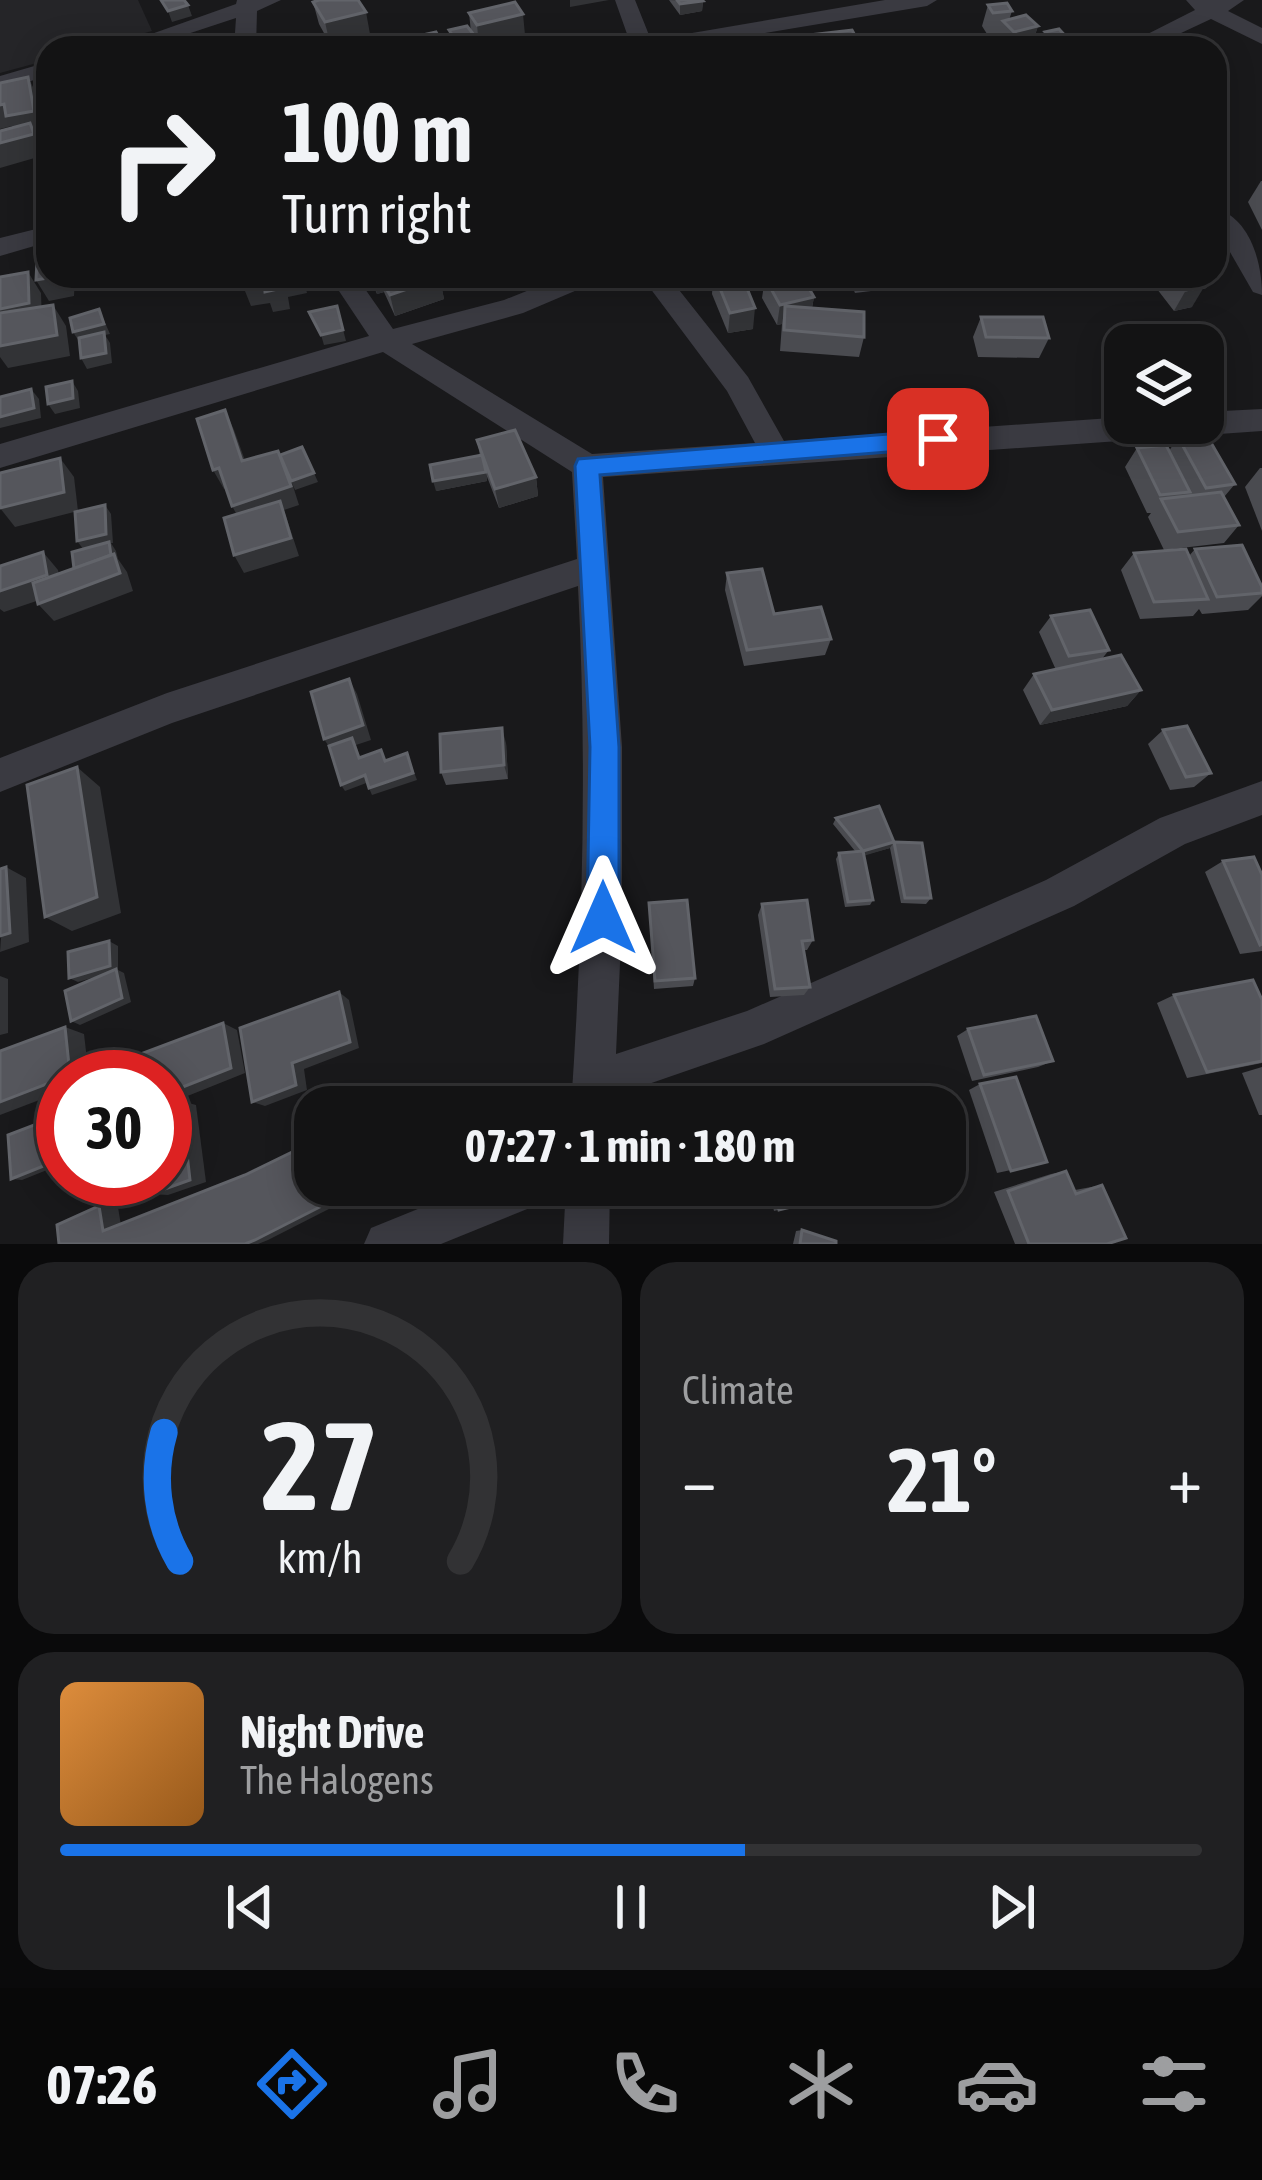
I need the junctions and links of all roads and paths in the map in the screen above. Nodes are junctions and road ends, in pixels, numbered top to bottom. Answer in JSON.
{"nodes":[{"id":1,"x":625,"y":0,"type":"edge"},
{"id":2,"x":927,"y":0,"type":"edge"},
{"id":3,"x":1234,"y":0,"type":"edge"},
{"id":4,"x":255,"y":2,"type":"edge"},
{"id":5,"x":1199,"y":4,"type":"edge"},
{"id":6,"x":157,"y":36,"type":"edge"},
{"id":7,"x":248,"y":36,"type":"edge"},
{"id":8,"x":639,"y":36,"type":"edge"},
{"id":9,"x":699,"y":36,"type":"edge"},
{"id":10,"x":1150,"y":36,"type":"edge"},
{"id":11,"x":1262,"y":38,"type":"edge"},
{"id":12,"x":36,"y":72,"type":"edge"},
{"id":13,"x":0,"y":82,"type":"edge"},
{"id":14,"x":1227,"y":225,"type":"edge"},
{"id":15,"x":36,"y":237,"type":"edge"},
{"id":16,"x":0,"y":247,"type":"edge"},
{"id":17,"x":1262,"y":286,"type":"edge"},
{"id":18,"x":350,"y":288,"type":"edge"},
{"id":19,"x":563,"y":288,"type":"edge"},
{"id":20,"x":663,"y":288,"type":"edge"},
{"id":21,"x":387,"y":341,"type":"junction"},
{"id":22,"x":1262,"y":420,"type":"edge"},
{"id":23,"x":1224,"y":422,"type":"edge"},
{"id":24,"x":1104,"y":430,"type":"edge"},
{"id":25,"x":776,"y":452,"type":"junction"},
{"id":26,"x":0,"y":456,"type":"edge"},
{"id":27,"x":587,"y":466,"type":"junction"},
{"id":28,"x":594,"y":567,"type":"junction"},
{"id":29,"x":0,"y":776,"type":"edge"},
{"id":30,"x":1262,"y":798,"type":"edge"},
{"id":31,"x":594,"y":1086,"type":"edge"},
{"id":32,"x":615,"y":1086,"type":"edge"},
{"id":33,"x":479,"y":1206,"type":"edge"},
{"id":34,"x":587,"y":1206,"type":"edge"},
{"id":35,"x":386,"y":1244,"type":"edge"},
{"id":36,"x":586,"y":1244,"type":"edge"}],
"edges":[{"from":1,"to":8,"type":"street"},
{"from":2,"to":9,"type":"street"},
{"from":3,"to":5,"type":"street"},
{"from":4,"to":6,"type":"street"},
{"from":4,"to":7,"type":"street"},
{"from":5,"to":10,"type":"street"},
{"from":5,"to":11,"type":"street"},
{"from":12,"to":13,"type":"street"},
{"from":14,"to":17,"type":"street"},
{"from":15,"to":16,"type":"street"},
{"from":18,"to":21,"type":"street"},
{"from":19,"to":21,"type":"street"},
{"from":20,"to":25,"type":"street"},
{"from":21,"to":26,"type":"street"},
{"from":21,"to":27,"type":"street"},
{"from":22,"to":23,"type":"street"},
{"from":24,"to":25,"type":"street"},
{"from":25,"to":27,"type":"street"},
{"from":27,"to":28,"type":"street"},
{"from":28,"to":29,"type":"street"},
{"from":28,"to":31,"type":"street"},
{"from":30,"to":32,"type":"street"},
{"from":33,"to":35,"type":"street"},
{"from":34,"to":36,"type":"street"}]}
